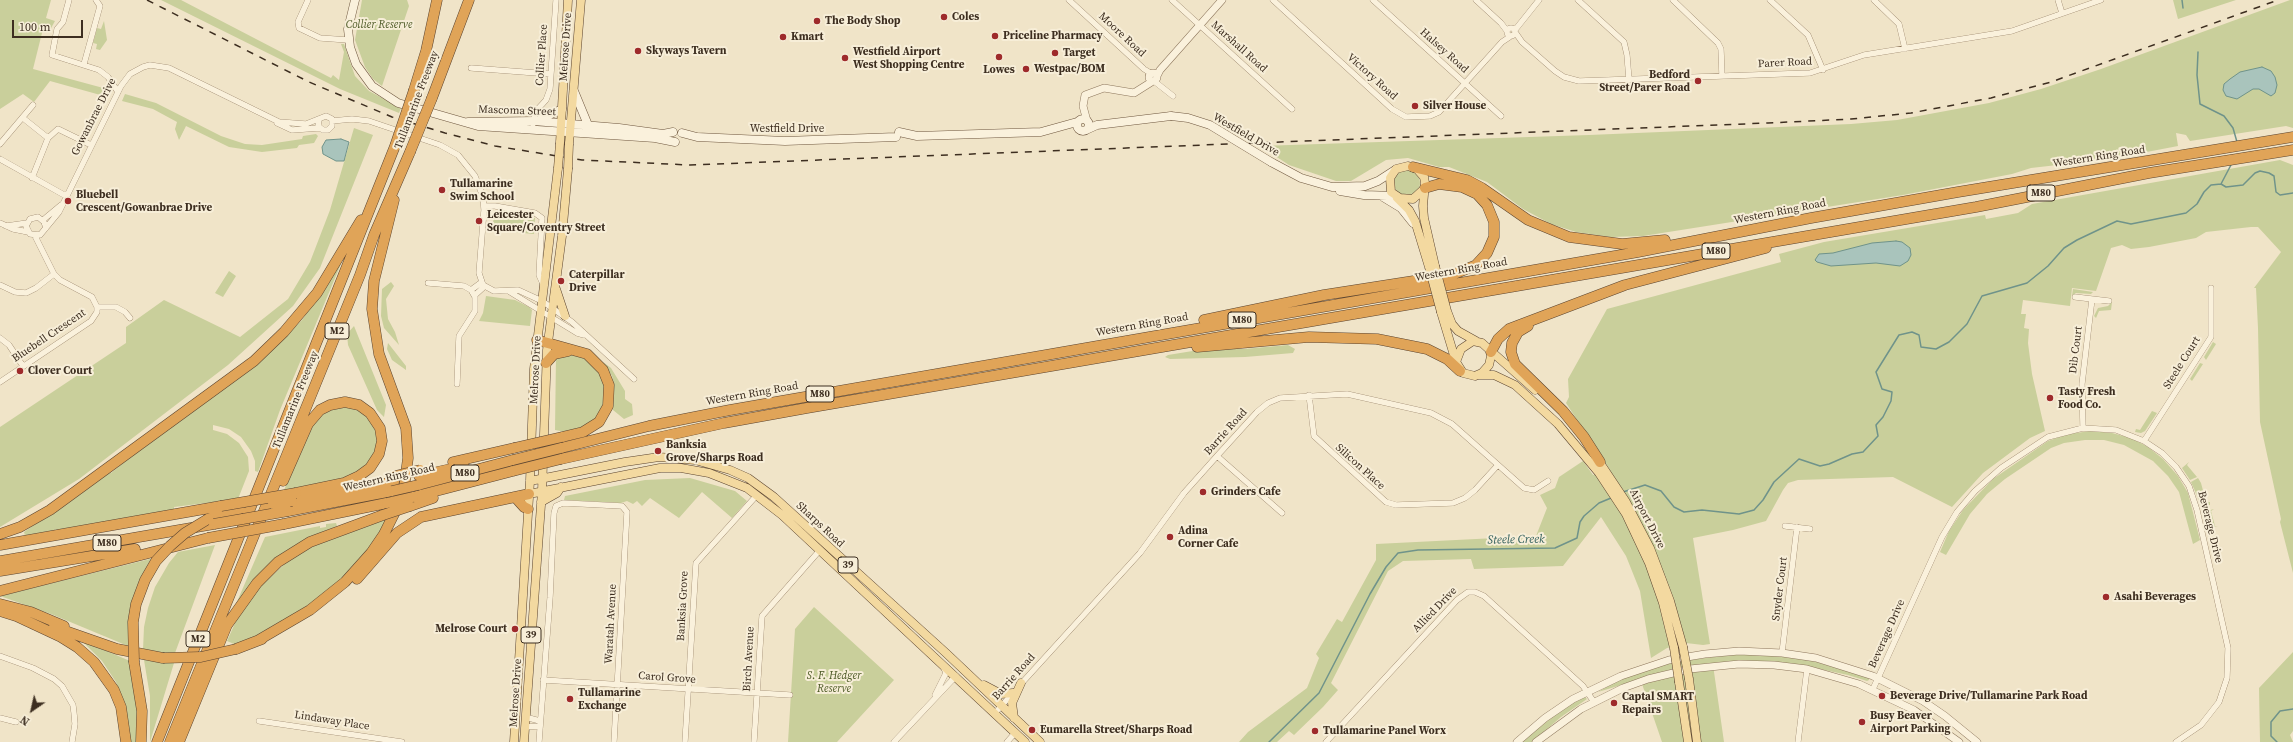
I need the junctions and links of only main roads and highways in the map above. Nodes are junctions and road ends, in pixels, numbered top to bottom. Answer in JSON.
{"nodes":[{"id":1,"x":355,"y":0,"type":"edge"},
{"id":2,"x":437,"y":0,"type":"edge"},
{"id":3,"x":469,"y":0,"type":"edge"},
{"id":4,"x":568,"y":0,"type":"edge"},
{"id":5,"x":580,"y":0,"type":"edge"},
{"id":6,"x":574,"y":91,"type":"junction"},
{"id":7,"x":562,"y":109,"type":"junction"},
{"id":8,"x":535,"y":121,"type":"junction"},
{"id":9,"x":1083,"y":121,"type":"junction"},
{"id":10,"x":463,"y":122,"type":"junction"},
{"id":11,"x":571,"y":124,"type":"junction"},
{"id":12,"x":588,"y":125,"type":"junction"},
{"id":13,"x":1097,"y":125,"type":"junction"},
{"id":14,"x":1067,"y":126,"type":"junction"},
{"id":15,"x":561,"y":128,"type":"junction"},
{"id":16,"x":1083,"y":130,"type":"junction"},
{"id":17,"x":570,"y":132,"type":"junction"},
{"id":18,"x":673,"y":132,"type":"junction"},
{"id":19,"x":682,"y":133,"type":"junction"},
{"id":20,"x":697,"y":137,"type":"junction"},
{"id":21,"x":2290,"y":137,"type":"edge"},
{"id":22,"x":677,"y":142,"type":"junction"},
{"id":23,"x":2293,"y":150,"type":"edge"},
{"id":24,"x":1414,"y":167,"type":"junction"},
{"id":25,"x":1395,"y":170,"type":"junction"},
{"id":26,"x":397,"y":186,"type":"junction"},
{"id":27,"x":1332,"y":187,"type":"junction"},
{"id":28,"x":1424,"y":189,"type":"junction"},
{"id":29,"x":1382,"y":196,"type":"junction"},
{"id":30,"x":1396,"y":196,"type":"junction"},
{"id":31,"x":372,"y":203,"type":"junction"},
{"id":32,"x":1976,"y":206,"type":"junction"},
{"id":33,"x":1811,"y":218,"type":"junction"},
{"id":34,"x":1418,"y":230,"type":"junction"},
{"id":35,"x":1432,"y":266,"type":"junction"},
{"id":36,"x":555,"y":286,"type":"junction"},
{"id":37,"x":1577,"y":303,"type":"junction"},
{"id":38,"x":1444,"y":312,"type":"junction"},
{"id":39,"x":565,"y":316,"type":"road end"},
{"id":40,"x":537,"y":340,"type":"junction"},
{"id":41,"x":1476,"y":341,"type":"junction"},
{"id":42,"x":547,"y":344,"type":"junction"},
{"id":43,"x":1081,"y":348,"type":"junction"},
{"id":44,"x":574,"y":349,"type":"junction"},
{"id":45,"x":1491,"y":352,"type":"junction"},
{"id":46,"x":546,"y":363,"type":"junction"},
{"id":47,"x":1055,"y":365,"type":"junction"},
{"id":48,"x":1458,"y":367,"type":"junction"},
{"id":49,"x":1480,"y":375,"type":"junction"},
{"id":50,"x":562,"y":443,"type":"junction"},
{"id":51,"x":513,"y":454,"type":"junction"},
{"id":52,"x":683,"y":458,"type":"junction"},
{"id":53,"x":543,"y":461,"type":"junction"},
{"id":54,"x":681,"y":468,"type":"junction"},
{"id":55,"x":1601,"y":468,"type":"junction"},
{"id":56,"x":561,"y":475,"type":"junction"},
{"id":57,"x":419,"y":477,"type":"junction"},
{"id":58,"x":542,"y":479,"type":"junction"},
{"id":59,"x":530,"y":481,"type":"junction"},
{"id":60,"x":393,"y":483,"type":"junction"},
{"id":61,"x":562,"y":486,"type":"junction"},
{"id":62,"x":542,"y":491,"type":"junction"},
{"id":63,"x":529,"y":494,"type":"junction"},
{"id":64,"x":294,"y":497,"type":"junction"},
{"id":65,"x":515,"y":497,"type":"junction"},
{"id":66,"x":412,"y":502,"type":"junction"},
{"id":67,"x":541,"y":502,"type":"junction"},
{"id":68,"x":528,"y":509,"type":"junction"},
{"id":69,"x":1629,"y":513,"type":"junction"},
{"id":70,"x":0,"y":534,"type":"edge"},
{"id":71,"x":208,"y":538,"type":"junction"},
{"id":72,"x":0,"y":545,"type":"edge"},
{"id":73,"x":0,"y":561,"type":"edge"},
{"id":74,"x":0,"y":571,"type":"edge"},
{"id":75,"x":0,"y":591,"type":"edge"},
{"id":76,"x":0,"y":604,"type":"edge"},
{"id":77,"x":0,"y":611,"type":"edge"},
{"id":78,"x":14,"y":615,"type":"junction"},
{"id":79,"x":520,"y":633,"type":"junction"},
{"id":80,"x":531,"y":634,"type":"junction"},
{"id":81,"x":214,"y":635,"type":"junction"},
{"id":82,"x":257,"y":641,"type":"junction"},
{"id":83,"x":117,"y":649,"type":"junction"},
{"id":84,"x":946,"y":653,"type":"junction"},
{"id":85,"x":967,"y":674,"type":"junction"},
{"id":86,"x":956,"y":676,"type":"junction"},
{"id":87,"x":1021,"y":683,"type":"road end"},
{"id":88,"x":1013,"y":693,"type":"road end"},
{"id":89,"x":1014,"y":718,"type":"junction"},
{"id":90,"x":126,"y":742,"type":"edge"},
{"id":91,"x":141,"y":742,"type":"edge"},
{"id":92,"x":157,"y":742,"type":"edge"},
{"id":93,"x":170,"y":742,"type":"edge"},
{"id":94,"x":178,"y":742,"type":"edge"},
{"id":95,"x":514,"y":742,"type":"edge"},
{"id":96,"x":524,"y":742,"type":"edge"},
{"id":97,"x":1025,"y":742,"type":"edge"},
{"id":98,"x":1040,"y":742,"type":"edge"},
{"id":99,"x":1688,"y":742,"type":"edge"},
{"id":100,"x":1697,"y":742,"type":"edge"}],
"edges":[{"from":1,"to":10,"type":"main road","name":"Mascoma Street"},
{"from":2,"to":31,"type":"highway","name":"Tullamarine Freeway","number":"M2","bridge":true},
{"from":3,"to":26,"type":"highway","name":"Tullamarine Freeway","number":"M2","bridge":true},
{"from":4,"to":7,"type":"main road","name":"Melrose Drive"},
{"from":5,"to":6,"type":"main road","name":"Melrose Drive"},
{"from":6,"to":11,"type":"main road","name":"Melrose Drive"},
{"from":6,"to":12,"type":"main road"},
{"from":7,"to":8,"type":"main road"},
{"from":7,"to":15,"type":"main road","name":"Melrose Drive"},
{"from":8,"to":10,"type":"main road","name":"Mascoma Street"},
{"from":8,"to":15,"type":"main road","name":"Mascoma Street"},
{"from":9,"to":13,"type":"main road","name":"Westfield Drive"},
{"from":9,"to":14,"type":"main road","name":"Westfield Drive"},
{"from":9,"to":16,"type":"main road"},
{"from":10,"to":15,"type":"main road","name":"Mascoma Street"},
{"from":11,"to":12,"type":"main road"},
{"from":11,"to":15,"type":"main road","name":"Mascoma Street"},
{"from":11,"to":17,"type":"main road","name":"Melrose Drive"},
{"from":12,"to":18,"type":"main road"},
{"from":13,"to":16,"type":"main road","name":"Westfield Drive"},
{"from":13,"to":27,"type":"main road","name":"Westfield Drive","bridge":true},
{"from":14,"to":16,"type":"main road"},
{"from":14,"to":20,"type":"main road","name":"Westfield Drive"},
{"from":15,"to":17,"type":"main road","name":"Mascoma Street"},
{"from":15,"to":40,"type":"main road","name":"Melrose Drive","bridge":true},
{"from":17,"to":22,"type":"main road","name":"Westfield Drive"},
{"from":17,"to":36,"type":"main road","name":"Melrose Drive","bridge":true},
{"from":18,"to":19,"type":"main road"},
{"from":18,"to":22,"type":"main road"},
{"from":19,"to":20,"type":"main road","name":"Westfield Drive"},
{"from":19,"to":22,"type":"main road"},
{"from":20,"to":22,"type":"main road","name":"Westfield Drive"},
{"from":21,"to":33,"type":"highway","name":"Western Ring Road","number":"M80"},
{"from":23,"to":32,"type":"highway","number":"M80"},
{"from":24,"to":25,"type":"main road"},
{"from":24,"to":28,"type":"main road"},
{"from":24,"to":33,"type":"highway"},
{"from":25,"to":27,"type":"main road","name":"Westfield Drive"},
{"from":25,"to":30,"type":"main road"},
{"from":26,"to":81,"type":"highway","name":"Tullamarine Freeway","number":"M2"},
{"from":26,"to":82,"type":"highway"},
{"from":27,"to":29,"type":"main road","name":"Westfield Drive"},
{"from":28,"to":30,"type":"main road"},
{"from":28,"to":35,"type":"main road"},
{"from":28,"to":43,"type":"highway"},
{"from":29,"to":30,"type":"main road","name":"Westfield Drive"},
{"from":29,"to":34,"type":"main road"},
{"from":30,"to":34,"type":"main road"},
{"from":31,"to":70,"type":"highway"},
{"from":31,"to":92,"type":"highway","name":"Tullamarine Freeway","number":"M2"},
{"from":32,"to":37,"type":"highway"},
{"from":32,"to":47,"type":"highway","number":"M80"},
{"from":33,"to":43,"type":"highway","name":"Western Ring Road","number":"M80"},
{"from":34,"to":35,"type":"main road"},
{"from":35,"to":38,"type":"main road","bridge":true},
{"from":36,"to":39,"type":"main road"},
{"from":36,"to":42,"type":"main road","name":"Melrose Drive"},
{"from":37,"to":45,"type":"highway"},
{"from":37,"to":55,"type":"highway"},
{"from":38,"to":41,"type":"main road"},
{"from":38,"to":48,"type":"main road"},
{"from":40,"to":42,"type":"highway"},
{"from":40,"to":59,"type":"main road","name":"Melrose Drive"},
{"from":41,"to":45,"type":"main road"},
{"from":41,"to":48,"type":"main road"},
{"from":42,"to":44,"type":"highway"},
{"from":42,"to":46,"type":"main road","name":"Melrose Drive"},
{"from":43,"to":50,"type":"highway","name":"Western Ring Road","number":"M80"},
{"from":44,"to":46,"type":"highway"},
{"from":44,"to":50,"type":"highway"},
{"from":45,"to":49,"type":"main road"},
{"from":45,"to":55,"type":"main road","name":"Airport Drive"},
{"from":46,"to":53,"type":"main road","name":"Melrose Drive"},
{"from":47,"to":48,"type":"highway"},
{"from":47,"to":66,"type":"highway","number":"M80","bridge":true},
{"from":48,"to":49,"type":"main road"},
{"from":49,"to":55,"type":"main road","name":"Airport Drive"},
{"from":50,"to":51,"type":"highway","name":"Western Ring Road","number":"M80","bridge":true},
{"from":51,"to":57,"type":"highway","name":"Western Ring Road","number":"M80"},
{"from":51,"to":57,"type":"highway"},
{"from":52,"to":54,"type":"main road"},
{"from":52,"to":56,"type":"main road","name":"Sharps Road","number":"39"},
{"from":52,"to":84,"type":"main road","name":"Sharps Road","number":"39"},
{"from":53,"to":56,"type":"main road"},
{"from":53,"to":58,"type":"main road","name":"Melrose Drive"},
{"from":54,"to":61,"type":"main road","name":"Sharps Road","number":"39"},
{"from":54,"to":86,"type":"main road","name":"Sharps Road","number":"39"},
{"from":55,"to":69,"type":"main road","name":"Airport Drive"},
{"from":56,"to":58,"type":"main road","name":"Sharps Road","number":"39"},
{"from":57,"to":60,"type":"highway","name":"Western Ring Road","number":"M80","bridge":true},
{"from":57,"to":60,"type":"highway","bridge":true},
{"from":58,"to":59,"type":"main road","name":"Sharps Road","number":"39"},
{"from":58,"to":62,"type":"main road","name":"Melrose Drive"},
{"from":59,"to":63,"type":"main road","name":"Melrose Drive","number":"39"},
{"from":60,"to":64,"type":"highway"},
{"from":60,"to":73,"type":"highway","name":"Western Ring Road","number":"M80","bridge":true},
{"from":61,"to":62,"type":"main road","name":"Sharps Road"},
{"from":61,"to":67,"type":"main road","number":"39"},
{"from":62,"to":63,"type":"main road","name":"Sharps Road"},
{"from":62,"to":67,"type":"main road","name":"Melrose Drive"},
{"from":63,"to":65,"type":"highway"},
{"from":63,"to":68,"type":"main road","name":"Melrose Drive","number":"39"},
{"from":64,"to":72,"type":"highway","bridge":true},
{"from":64,"to":81,"type":"highway"},
{"from":64,"to":91,"type":"highway","bridge":true},
{"from":65,"to":68,"type":"highway"},
{"from":65,"to":82,"type":"highway"},
{"from":66,"to":71,"type":"highway","number":"M80","bridge":true},
{"from":66,"to":94,"type":"highway","bridge":true},
{"from":67,"to":80,"type":"main road","name":"Melrose Drive","number":"39"},
{"from":68,"to":79,"type":"main road","name":"Melrose Drive","number":"39"},
{"from":69,"to":99,"type":"main road","name":"Airport Drive","bridge":true},
{"from":69,"to":100,"type":"main road","name":"Airport Drive","bridge":true},
{"from":71,"to":74,"type":"highway","number":"M80"},
{"from":71,"to":75,"type":"highway"},
{"from":76,"to":83,"type":"highway"},
{"from":77,"to":78,"type":"highway"},
{"from":78,"to":83,"type":"highway"},
{"from":78,"to":90,"type":"highway"},
{"from":79,"to":80,"type":"main road"},
{"from":79,"to":95,"type":"main road","name":"Melrose Drive","number":"39"},
{"from":80,"to":96,"type":"main road","name":"Melrose Drive","number":"39"},
{"from":81,"to":93,"type":"highway","name":"Tullamarine Freeway","number":"M2"},
{"from":82,"to":83,"type":"highway","bridge":true},
{"from":84,"to":85,"type":"main road","name":"Sharps Road","number":"39"},
{"from":84,"to":86,"type":"main road"},
{"from":85,"to":88,"type":"main road"},
{"from":85,"to":89,"type":"main road","name":"Sharps Road","number":"39"},
{"from":86,"to":97,"type":"main road","name":"Sharps Road","number":"39"},
{"from":87,"to":89,"type":"main road"},
{"from":89,"to":98,"type":"main road","name":"Sharps Road","number":"39"}]}
